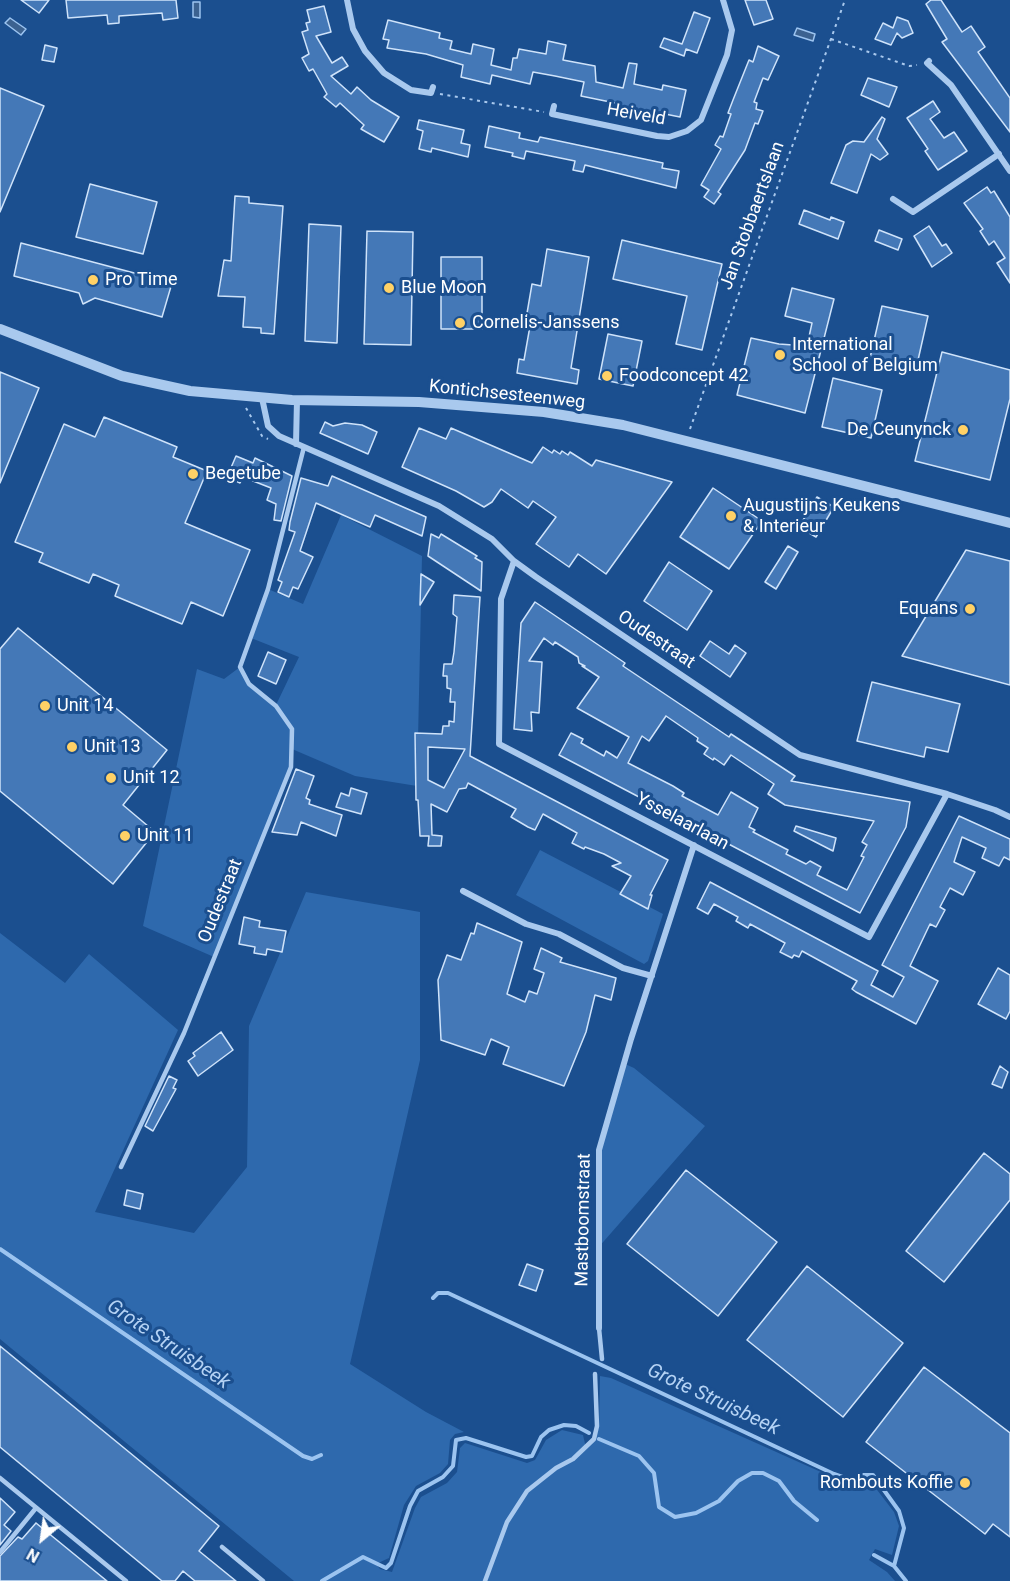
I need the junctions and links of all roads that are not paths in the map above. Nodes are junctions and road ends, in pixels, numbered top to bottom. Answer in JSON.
{"nodes":[{"id":1,"x":347,"y":0,"type":"edge"},
{"id":2,"x":723,"y":0,"type":"edge"},
{"id":3,"x":928,"y":62,"type":"road end"},
{"id":4,"x":432,"y":90,"type":"road end"},
{"id":5,"x":554,"y":106,"type":"dead end"},
{"id":6,"x":999,"y":154,"type":"junction"},
{"id":7,"x":1010,"y":171,"type":"edge"},
{"id":8,"x":893,"y":199,"type":"dead end"},
{"id":9,"x":0,"y":329,"type":"edge"},
{"id":10,"x":262,"y":398,"type":"junction"},
{"id":11,"x":297,"y":400,"type":"junction"},
{"id":12,"x":296,"y":444,"type":"junction"},
{"id":13,"x":304,"y":447,"type":"junction"},
{"id":14,"x":1010,"y":523,"type":"edge"},
{"id":15,"x":514,"y":561,"type":"junction"},
{"id":16,"x":947,"y":794,"type":"junction"},
{"id":17,"x":1010,"y":818,"type":"edge"},
{"id":18,"x":694,"y":845,"type":"junction"},
{"id":19,"x":463,"y":891,"type":"dead end"},
{"id":20,"x":652,"y":976,"type":"junction"},
{"id":21,"x":121,"y":1167,"type":"dead end"},
{"id":22,"x":599,"y":1328,"type":"joint"},
{"id":23,"x":602,"y":1359,"type":"dead end"},
{"id":24,"x":595,"y":1374,"type":"dead end"},
{"id":25,"x":0,"y":1478,"type":"edge"},
{"id":26,"x":36,"y":1508,"type":"junction"},
{"id":27,"x":222,"y":1547,"type":"dead end"},
{"id":28,"x":0,"y":1552,"type":"edge"},
{"id":29,"x":126,"y":1581,"type":"edge"},
{"id":30,"x":263,"y":1581,"type":"edge"},
{"id":31,"x":485,"y":1581,"type":"edge"}],
"edges":[{"from":1,"to":4,"type":"street"},
{"from":2,"to":5,"type":"street","name":"Heiveld"},
{"from":3,"to":6,"type":"street"},
{"from":6,"to":7,"type":"street"},
{"from":6,"to":8,"type":"street"},
{"from":9,"to":10,"type":"street","name":"Kontichsesteenweg"},
{"from":10,"to":11,"type":"street","name":"Kontichsesteenweg"},
{"from":10,"to":12,"type":"street","name":"Oudestraat"},
{"from":11,"to":12,"type":"street"},
{"from":11,"to":14,"type":"street","name":"Kontichsesteenweg"},
{"from":12,"to":13,"type":"street","name":"Oudestraat"},
{"from":13,"to":15,"type":"street","name":"Oudestraat"},
{"from":13,"to":21,"type":"lane","name":"Oudestraat"},
{"from":15,"to":16,"type":"street","name":"Oudestraat"},
{"from":15,"to":18,"type":"street","name":"Ysselaarlaan"},
{"from":16,"to":17,"type":"street","name":"Oudestraat"},
{"from":16,"to":18,"type":"street","name":"Ysselaarlaan"},
{"from":18,"to":20,"type":"street","name":"Mastboomstraat"},
{"from":19,"to":20,"type":"street"},
{"from":20,"to":22,"type":"street","name":"Mastboomstraat"},
{"from":22,"to":23,"type":"lane"},
{"from":24,"to":31,"type":"lane"},
{"from":25,"to":26,"type":"lane"},
{"from":26,"to":28,"type":"lane"},
{"from":26,"to":29,"type":"lane"},
{"from":27,"to":30,"type":"lane"}]}
